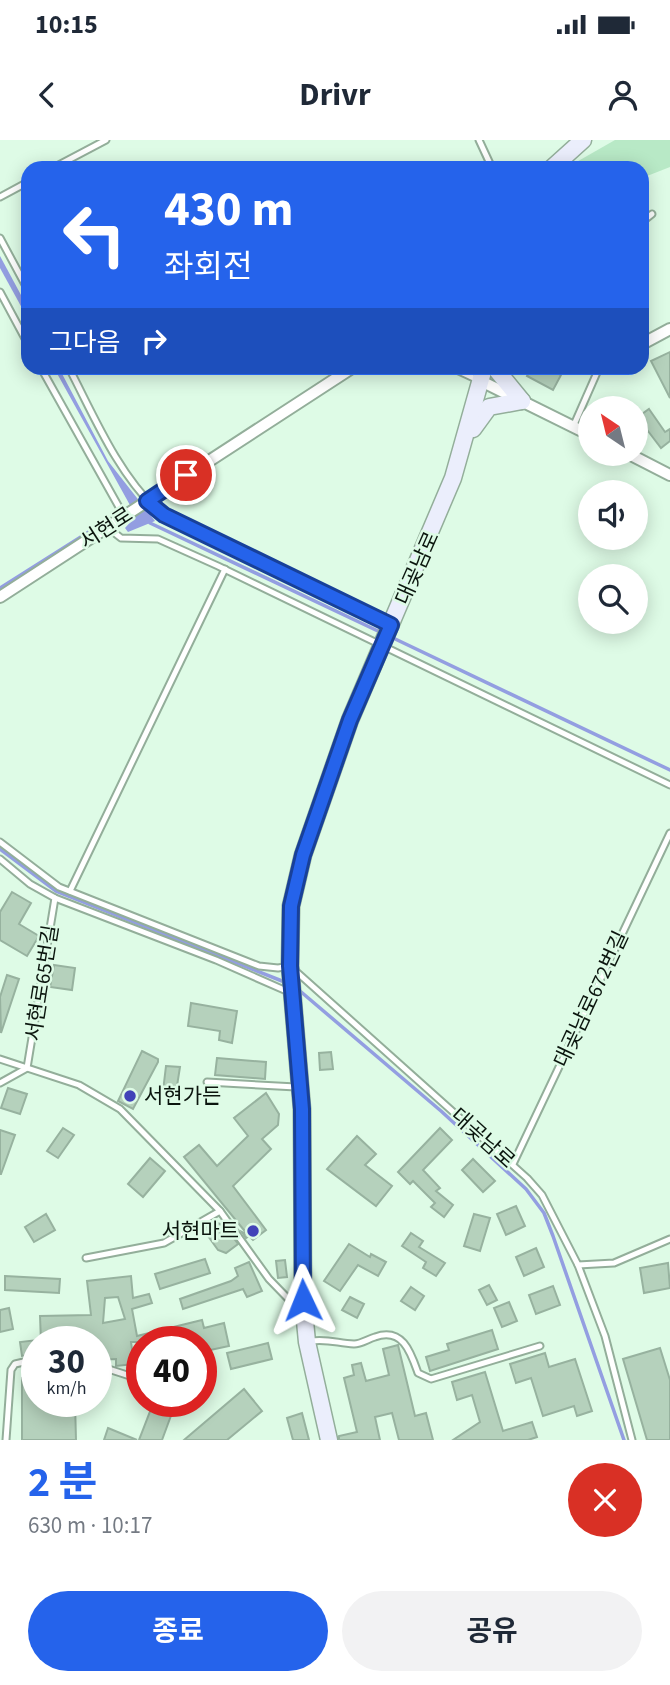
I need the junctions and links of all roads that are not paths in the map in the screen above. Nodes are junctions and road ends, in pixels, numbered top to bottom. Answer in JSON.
{"nodes":[{"id":1,"x":106,"y":140,"type":"edge"},
{"id":2,"x":479,"y":140,"type":"edge"},
{"id":3,"x":583,"y":140,"type":"edge"},
{"id":4,"x":66,"y":161,"type":"edge"},
{"id":5,"x":489,"y":161,"type":"edge"},
{"id":6,"x":560,"y":161,"type":"edge"},
{"id":7,"x":21,"y":186,"type":"edge"},
{"id":8,"x":0,"y":197,"type":"edge"},
{"id":9,"x":652,"y":214,"type":"dead end"},
{"id":10,"x":649,"y":216,"type":"edge"},
{"id":11,"x":0,"y":238,"type":"edge"},
{"id":12,"x":21,"y":277,"type":"edge"},
{"id":13,"x":0,"y":292,"type":"edge"},
{"id":14,"x":670,"y":330,"type":"edge"},
{"id":15,"x":21,"y":331,"type":"edge"},
{"id":16,"x":649,"y":340,"type":"edge"},
{"id":17,"x":45,"y":375,"type":"edge"},
{"id":18,"x":73,"y":375,"type":"edge"},
{"id":19,"x":341,"y":375,"type":"edge"},
{"id":20,"x":483,"y":375,"type":"edge"},
{"id":21,"x":484,"y":375,"type":"edge"},
{"id":22,"x":501,"y":375,"type":"edge"},
{"id":23,"x":596,"y":375,"type":"edge"},
{"id":24,"x":522,"y":401,"type":"junction"},
{"id":25,"x":573,"y":427,"type":"junction"},
{"id":26,"x":578,"y":429,"type":"edge"},
{"id":27,"x":465,"y":442,"type":"junction"},
{"id":28,"x":648,"y":464,"type":"edge"},
{"id":29,"x":670,"y":475,"type":"edge"},
{"id":30,"x":145,"y":502,"type":"junction"},
{"id":31,"x":124,"y":516,"type":"junction"},
{"id":32,"x":107,"y":527,"type":"junction"},
{"id":33,"x":225,"y":569,"type":"junction"},
{"id":34,"x":0,"y":597,"type":"edge"},
{"id":35,"x":387,"y":635,"type":"junction"},
{"id":36,"x":670,"y":785,"type":"edge"},
{"id":37,"x":670,"y":833,"type":"edge"},
{"id":38,"x":0,"y":842,"type":"edge"},
{"id":39,"x":0,"y":859,"type":"edge"},
{"id":40,"x":71,"y":891,"type":"junction"},
{"id":41,"x":55,"y":898,"type":"junction"},
{"id":42,"x":290,"y":966,"type":"junction"},
{"id":43,"x":292,"y":994,"type":"junction"},
{"id":44,"x":0,"y":1059,"type":"edge"},
{"id":45,"x":27,"y":1068,"type":"junction"},
{"id":46,"x":207,"y":1082,"type":"dead end"},
{"id":47,"x":0,"y":1083,"type":"edge"},
{"id":48,"x":299,"y":1087,"type":"junction"},
{"id":49,"x":513,"y":1164,"type":"junction"},
{"id":50,"x":220,"y":1211,"type":"junction"},
{"id":51,"x":670,"y":1239,"type":"edge"},
{"id":52,"x":86,"y":1258,"type":"dead end"},
{"id":53,"x":578,"y":1265,"type":"junction"},
{"id":54,"x":305,"y":1316,"type":"junction"},
{"id":55,"x":307,"y":1342,"type":"junction"},
{"id":56,"x":540,"y":1346,"type":"dead end"},
{"id":57,"x":21,"y":1363,"type":"edge"},
{"id":58,"x":6,"y":1440,"type":"edge"},
{"id":59,"x":329,"y":1440,"type":"edge"},
{"id":60,"x":632,"y":1440,"type":"edge"}],
"edges":[{"from":1,"to":4,"type":"lane"},
{"from":2,"to":5,"type":"lane"},
{"from":3,"to":6,"type":"street"},
{"from":7,"to":8,"type":"lane"},
{"from":9,"to":10,"type":"lane"},
{"from":11,"to":12,"type":"lane"},
{"from":13,"to":15,"type":"lane"},
{"from":14,"to":16,"type":"street"},
{"from":17,"to":31,"type":"lane"},
{"from":18,"to":30,"type":"lane"},
{"from":19,"to":30,"type":"street","name":"서현로"},
{"from":20,"to":27,"type":"street","name":"대곶남로"},
{"from":21,"to":24,"type":"street"},
{"from":22,"to":24,"type":"street"},
{"from":23,"to":25,"type":"lane"},
{"from":24,"to":25,"type":"street"},
{"from":24,"to":27,"type":"street"},
{"from":25,"to":26,"type":"street"},
{"from":27,"to":35,"type":"street","name":"대곶남로"},
{"from":28,"to":29,"type":"street"},
{"from":30,"to":31,"type":"street","name":"서현로"},
{"from":30,"to":35,"type":"lane"},
{"from":31,"to":32,"type":"street","name":"서현로"},
{"from":32,"to":33,"type":"lane"},
{"from":32,"to":34,"type":"street","name":"서현로"},
{"from":33,"to":35,"type":"lane"},
{"from":33,"to":40,"type":"lane"},
{"from":35,"to":36,"type":"lane"},
{"from":35,"to":42,"type":"street","name":"대곶남로"},
{"from":37,"to":49,"type":"lane","name":"대곶남로672번길"},
{"from":38,"to":40,"type":"lane"},
{"from":39,"to":41,"type":"lane"},
{"from":40,"to":42,"type":"lane"},
{"from":41,"to":43,"type":"lane"},
{"from":41,"to":45,"type":"lane","name":"서현로65번길"},
{"from":42,"to":43,"type":"street","name":"대곶남로"},
{"from":42,"to":49,"type":"lane","name":"대곶남로"},
{"from":43,"to":48,"type":"street","name":"대곶남로"},
{"from":44,"to":45,"type":"lane","name":"서현로65번길"},
{"from":45,"to":47,"type":"lane","name":"서현로65번길"},
{"from":45,"to":50,"type":"lane","name":"서현로65번길"},
{"from":46,"to":48,"type":"lane"},
{"from":48,"to":54,"type":"street","name":"대곶남로"},
{"from":49,"to":53,"type":"lane","name":"대곶남로"},
{"from":50,"to":52,"type":"lane"},
{"from":50,"to":54,"type":"lane","name":"서현로65번길"},
{"from":51,"to":53,"type":"lane"},
{"from":53,"to":60,"type":"lane","name":"대곶남로"},
{"from":54,"to":55,"type":"street","name":"대곶남로"},
{"from":55,"to":56,"type":"lane"},
{"from":55,"to":59,"type":"street","name":"대곶남로"},
{"from":57,"to":58,"type":"lane"}]}
